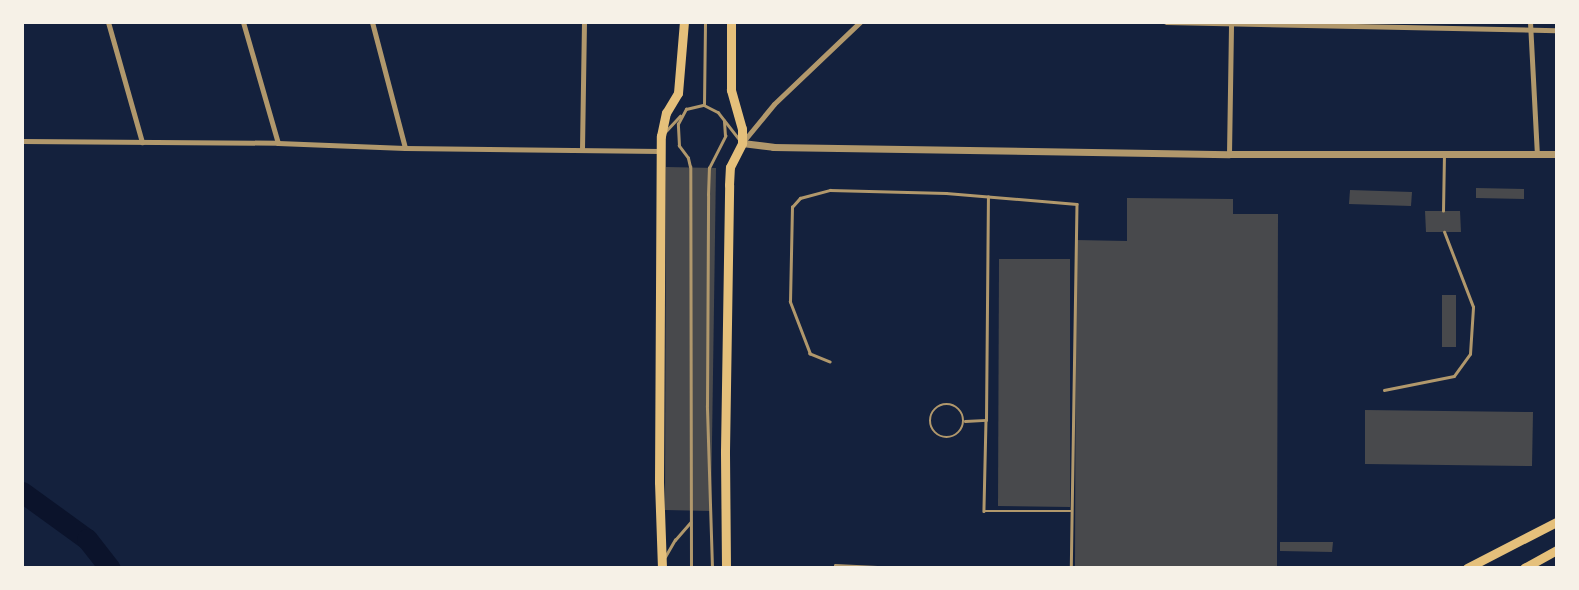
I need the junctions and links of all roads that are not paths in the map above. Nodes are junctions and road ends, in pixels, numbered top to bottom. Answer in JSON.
{"nodes":[{"id":1,"x":108,"y":22,"type":"edge"},
{"id":2,"x":243,"y":22,"type":"edge"},
{"id":3,"x":372,"y":22,"type":"edge"},
{"id":4,"x":584,"y":22,"type":"edge"},
{"id":5,"x":684,"y":22,"type":"edge"},
{"id":6,"x":705,"y":22,"type":"edge"},
{"id":7,"x":731,"y":22,"type":"edge"},
{"id":8,"x":860,"y":22,"type":"edge"},
{"id":9,"x":1166,"y":22,"type":"edge"},
{"id":10,"x":1530,"y":22,"type":"edge"},
{"id":11,"x":1231,"y":23,"type":"edge"},
{"id":12,"x":1530,"y":30,"type":"junction"},
{"id":13,"x":1556,"y":30,"type":"edge"},
{"id":14,"x":704,"y":105,"type":"junction"},
{"id":15,"x":682,"y":113,"type":"junction"},
{"id":16,"x":723,"y":119,"type":"junction"},
{"id":17,"x":661,"y":136,"type":"junction"},
{"id":18,"x":22,"y":141,"type":"edge"},
{"id":19,"x":142,"y":142,"type":"junction"},
{"id":20,"x":278,"y":143,"type":"junction"},
{"id":21,"x":742,"y":143,"type":"junction"},
{"id":22,"x":405,"y":148,"type":"junction"},
{"id":23,"x":582,"y":149,"type":"junction"},
{"id":24,"x":660,"y":152,"type":"junction"},
{"id":25,"x":1229,"y":154,"type":"junction"},
{"id":26,"x":1444,"y":154,"type":"junction"},
{"id":27,"x":1537,"y":154,"type":"junction"},
{"id":28,"x":1556,"y":154,"type":"edge"},
{"id":29,"x":988,"y":197,"type":"junction"},
{"id":30,"x":1443,"y":211,"type":"dead end"},
{"id":31,"x":1444,"y":232,"type":"dead end"},
{"id":32,"x":830,"y":362,"type":"dead end"},
{"id":33,"x":1384,"y":390,"type":"dead end"},
{"id":34,"x":986,"y":420,"type":"junction"},
{"id":35,"x":965,"y":421,"type":"junction"},
{"id":36,"x":1072,"y":511,"type":"junction"},
{"id":37,"x":691,"y":522,"type":"junction"},
{"id":38,"x":1556,"y":522,"type":"edge"},
{"id":39,"x":1556,"y":550,"type":"edge"},
{"id":40,"x":726,"y":565,"type":"edge"},
{"id":41,"x":835,"y":565,"type":"dead end"},
{"id":42,"x":662,"y":566,"type":"edge"},
{"id":43,"x":691,"y":568,"type":"edge"},
{"id":44,"x":712,"y":568,"type":"edge"},
{"id":45,"x":898,"y":568,"type":"edge"},
{"id":46,"x":1070,"y":568,"type":"edge"},
{"id":47,"x":1467,"y":568,"type":"edge"},
{"id":48,"x":1524,"y":568,"type":"edge"}],
"edges":[{"from":1,"to":19,"type":"street"},
{"from":2,"to":20,"type":"street"},
{"from":3,"to":22,"type":"street"},
{"from":4,"to":23,"type":"street"},
{"from":5,"to":17,"type":"main road"},
{"from":6,"to":14,"type":"lane"},
{"from":7,"to":21,"type":"main road"},
{"from":8,"to":21,"type":"street"},
{"from":9,"to":11,"type":"street"},
{"from":10,"to":12,"type":"street"},
{"from":11,"to":12,"type":"street"},
{"from":11,"to":25,"type":"street"},
{"from":12,"to":13,"type":"street"},
{"from":12,"to":27,"type":"street"},
{"from":14,"to":15,"type":"lane"},
{"from":14,"to":16,"type":"lane"},
{"from":15,"to":17,"type":"lane"},
{"from":15,"to":37,"type":"lane"},
{"from":16,"to":21,"type":"lane"},
{"from":16,"to":44,"type":"lane"},
{"from":17,"to":24,"type":"main road"},
{"from":18,"to":19,"type":"street"},
{"from":19,"to":20,"type":"street"},
{"from":20,"to":22,"type":"street"},
{"from":21,"to":25,"type":"street"},
{"from":21,"to":40,"type":"main road"},
{"from":22,"to":23,"type":"street"},
{"from":23,"to":24,"type":"street"},
{"from":24,"to":42,"type":"main road"},
{"from":25,"to":26,"type":"street"},
{"from":26,"to":27,"type":"street"},
{"from":26,"to":30,"type":"lane"},
{"from":27,"to":28,"type":"street"},
{"from":29,"to":32,"type":"lane"},
{"from":29,"to":34,"type":"lane"},
{"from":29,"to":36,"type":"lane"},
{"from":31,"to":33,"type":"lane"},
{"from":34,"to":35,"type":"lane"},
{"from":34,"to":36,"type":"lane"},
{"from":35,"to":35,"type":"lane"},
{"from":36,"to":46,"type":"lane"},
{"from":37,"to":42,"type":"lane"},
{"from":37,"to":43,"type":"lane"},
{"from":38,"to":47,"type":"main road"},
{"from":39,"to":48,"type":"main road"},
{"from":41,"to":45,"type":"lane"}]}
